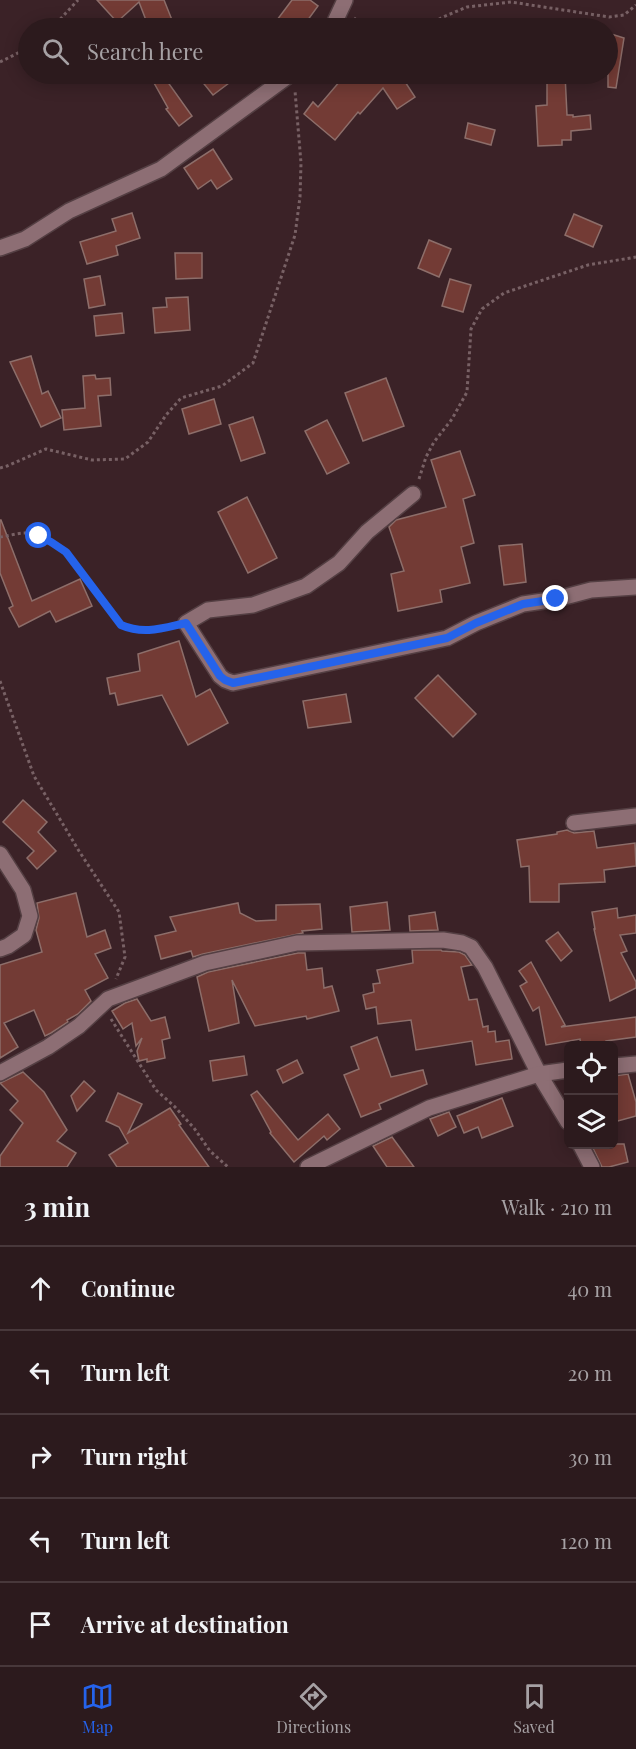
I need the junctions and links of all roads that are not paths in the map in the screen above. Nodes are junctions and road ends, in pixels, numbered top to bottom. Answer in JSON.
{"nodes":[{"id":1,"x":345,"y":0,"type":"edge"},
{"id":2,"x":337,"y":18,"type":"edge"},
{"id":3,"x":284,"y":84,"type":"edge"},
{"id":4,"x":0,"y":248,"type":"edge"},
{"id":5,"x":413,"y":494,"type":"road end"},
{"id":6,"x":636,"y":587,"type":"edge"},
{"id":7,"x":636,"y":816,"type":"edge"},
{"id":8,"x":574,"y":822,"type":"dead end"},
{"id":9,"x":0,"y":854,"type":"edge"},
{"id":10,"x":0,"y":949,"type":"edge"},
{"id":11,"x":636,"y":1064,"type":"edge"},
{"id":12,"x":618,"y":1066,"type":"edge"},
{"id":13,"x":564,"y":1071,"type":"edge"},
{"id":14,"x":0,"y":1073,"type":"edge"},
{"id":15,"x":539,"y":1074,"type":"junction"},
{"id":16,"x":564,"y":1115,"type":"edge"},
{"id":17,"x":583,"y":1149,"type":"edge"},
{"id":18,"x":308,"y":1167,"type":"edge"},
{"id":19,"x":592,"y":1167,"type":"edge"}],
"edges":[{"from":1,"to":2,"type":"street"},
{"from":3,"to":4,"type":"street"},
{"from":5,"to":6,"type":"street"},
{"from":7,"to":8,"type":"street"},
{"from":9,"to":10,"type":"street"},
{"from":11,"to":12,"type":"street"},
{"from":13,"to":15,"type":"street"},
{"from":14,"to":15,"type":"street"},
{"from":15,"to":16,"type":"street"},
{"from":15,"to":18,"type":"street"},
{"from":17,"to":19,"type":"street"}]}
